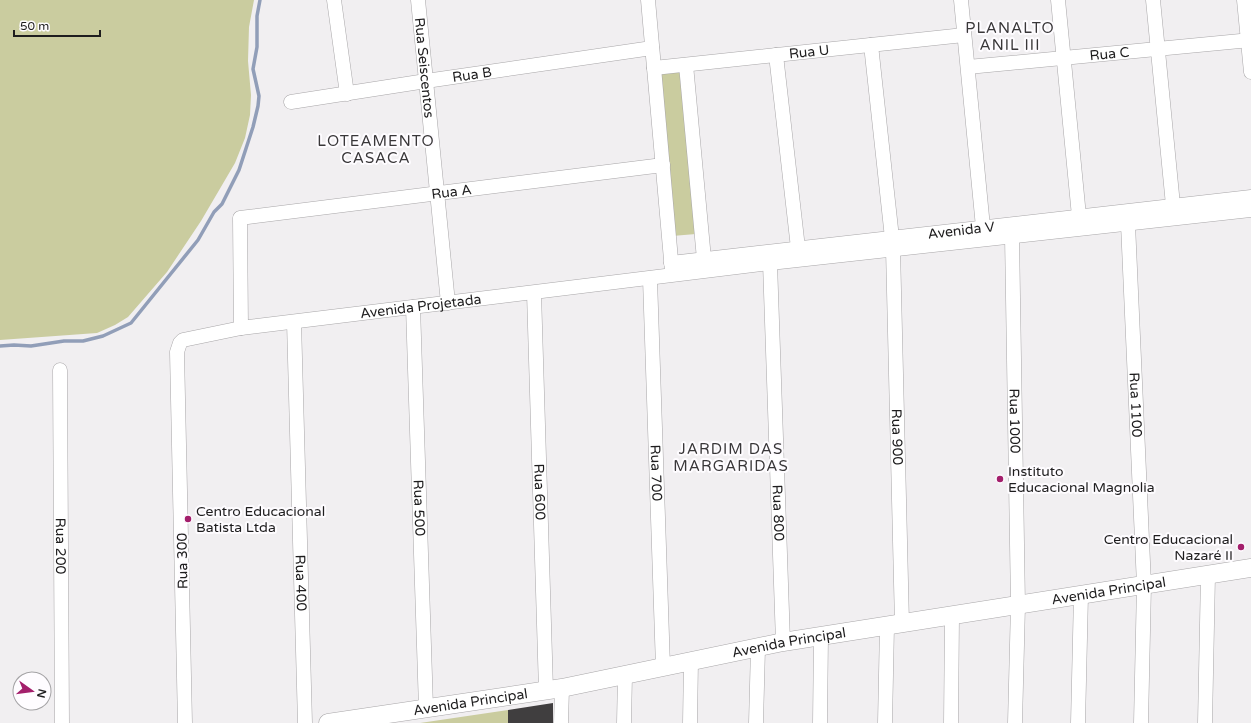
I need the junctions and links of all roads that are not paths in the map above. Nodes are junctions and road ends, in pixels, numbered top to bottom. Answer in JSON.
{"nodes":[{"id":1,"x":334,"y":0,"type":"edge"},
{"id":2,"x":418,"y":0,"type":"edge"},
{"id":3,"x":648,"y":0,"type":"edge"},
{"id":4,"x":961,"y":0,"type":"edge"},
{"id":5,"x":1058,"y":0,"type":"edge"},
{"id":6,"x":1154,"y":0,"type":"edge"},
{"id":7,"x":1244,"y":0,"type":"edge"},
{"id":8,"x":964,"y":35,"type":"junction"},
{"id":9,"x":1250,"y":40,"type":"edge"},
{"id":10,"x":872,"y":45,"type":"junction"},
{"id":11,"x":652,"y":48,"type":"junction"},
{"id":12,"x":1158,"y":49,"type":"junction"},
{"id":13,"x":776,"y":55,"type":"junction"},
{"id":14,"x":1063,"y":58,"type":"junction"},
{"id":15,"x":686,"y":65,"type":"junction"},
{"id":16,"x":968,"y":67,"type":"junction"},
{"id":17,"x":654,"y":68,"type":"junction"},
{"id":18,"x":1251,"y":72,"type":"edge"},
{"id":19,"x":426,"y":81,"type":"junction"},
{"id":20,"x":346,"y":94,"type":"junction"},
{"id":21,"x":291,"y":102,"type":"dead end"},
{"id":22,"x":663,"y":165,"type":"junction"},
{"id":23,"x":437,"y":193,"type":"junction"},
{"id":24,"x":1251,"y":196,"type":"edge"},
{"id":25,"x":1174,"y":205,"type":"junction"},
{"id":26,"x":1251,"y":210,"type":"edge"},
{"id":27,"x":1079,"y":216,"type":"junction"},
{"id":28,"x":1128,"y":224,"type":"junction"},
{"id":29,"x":983,"y":227,"type":"junction"},
{"id":30,"x":1012,"y":236,"type":"junction"},
{"id":31,"x":892,"y":244,"type":"junction"},
{"id":32,"x":798,"y":248,"type":"junction"},
{"id":33,"x":704,"y":259,"type":"junction"},
{"id":34,"x":770,"y":263,"type":"junction"},
{"id":35,"x":672,"y":269,"type":"junction"},
{"id":36,"x":650,"y":279,"type":"junction"},
{"id":37,"x":534,"y":293,"type":"junction"},
{"id":38,"x":448,"y":303,"type":"junction"},
{"id":39,"x":413,"y":307,"type":"junction"},
{"id":40,"x":294,"y":322,"type":"junction"},
{"id":41,"x":241,"y":328,"type":"junction"},
{"id":42,"x":177,"y":352,"type":"joint"},
{"id":43,"x":60,"y":370,"type":"dead end"},
{"id":44,"x":1251,"y":568,"type":"edge"},
{"id":45,"x":1208,"y":575,"type":"junction"},
{"id":46,"x":1144,"y":585,"type":"junction"},
{"id":47,"x":1081,"y":595,"type":"junction"},
{"id":48,"x":1018,"y":605,"type":"junction"},
{"id":49,"x":952,"y":616,"type":"junction"},
{"id":50,"x":895,"y":625,"type":"junction"},
{"id":51,"x":821,"y":636,"type":"junction"},
{"id":52,"x":783,"y":642,"type":"junction"},
{"id":53,"x":758,"y":648,"type":"junction"},
{"id":54,"x":691,"y":661,"type":"junction"},
{"id":55,"x":663,"y":667,"type":"junction"},
{"id":56,"x":625,"y":675,"type":"junction"},
{"id":57,"x":554,"y":689,"type":"junction"},
{"id":58,"x":426,"y":708,"type":"junction"},
{"id":59,"x":62,"y":723,"type":"edge"},
{"id":60,"x":185,"y":723,"type":"edge"},
{"id":61,"x":305,"y":723,"type":"edge"},
{"id":62,"x":328,"y":723,"type":"edge"},
{"id":63,"x":331,"y":723,"type":"edge"},
{"id":64,"x":561,"y":723,"type":"edge"},
{"id":65,"x":624,"y":723,"type":"edge"},
{"id":66,"x":690,"y":723,"type":"edge"},
{"id":67,"x":756,"y":723,"type":"edge"},
{"id":68,"x":820,"y":723,"type":"edge"},
{"id":69,"x":885,"y":723,"type":"edge"},
{"id":70,"x":951,"y":723,"type":"edge"},
{"id":71,"x":1015,"y":723,"type":"edge"},
{"id":72,"x":1078,"y":723,"type":"edge"},
{"id":73,"x":1141,"y":723,"type":"edge"},
{"id":74,"x":1205,"y":723,"type":"edge"}],
"edges":[{"from":1,"to":20,"type":"street"},
{"from":2,"to":19,"type":"street","name":"Rua Seiscentos"},
{"from":3,"to":11,"type":"street"},
{"from":4,"to":8,"type":"street"},
{"from":5,"to":14,"type":"street"},
{"from":6,"to":12,"type":"street"},
{"from":7,"to":9,"type":"street"},
{"from":8,"to":10,"type":"street","name":"Rua U"},
{"from":8,"to":16,"type":"street"},
{"from":9,"to":12,"type":"street","name":"Rua C"},
{"from":9,"to":18,"type":"street"},
{"from":10,"to":13,"type":"street","name":"Rua U"},
{"from":10,"to":31,"type":"street","name":"Rua 900"},
{"from":11,"to":17,"type":"street"},
{"from":11,"to":19,"type":"street","name":"Rua B"},
{"from":12,"to":14,"type":"street","name":"Rua C"},
{"from":12,"to":25,"type":"street"},
{"from":13,"to":15,"type":"street","name":"Rua U"},
{"from":13,"to":32,"type":"street"},
{"from":14,"to":16,"type":"street","name":"Rua C"},
{"from":14,"to":27,"type":"street"},
{"from":15,"to":17,"type":"street","name":"Rua U"},
{"from":15,"to":33,"type":"street"},
{"from":16,"to":29,"type":"street"},
{"from":17,"to":22,"type":"street"},
{"from":19,"to":20,"type":"street","name":"Rua B"},
{"from":19,"to":23,"type":"street","name":"Rua Seiscentos"},
{"from":20,"to":21,"type":"street","name":"Rua B"},
{"from":22,"to":23,"type":"street","name":"Rua A"},
{"from":22,"to":35,"type":"street"},
{"from":23,"to":38,"type":"street","name":"Rua Seiscentos"},
{"from":23,"to":41,"type":"street","name":"Rua A"},
{"from":24,"to":25,"type":"street","name":"Avenida V"},
{"from":25,"to":27,"type":"street","name":"Avenida V"},
{"from":26,"to":28,"type":"street","name":"Avenida V"},
{"from":27,"to":29,"type":"street","name":"Avenida V"},
{"from":28,"to":30,"type":"street","name":"Avenida V"},
{"from":28,"to":46,"type":"street","name":"Rua 1100"},
{"from":29,"to":31,"type":"street","name":"Avenida V"},
{"from":30,"to":31,"type":"street","name":"Avenida V"},
{"from":30,"to":48,"type":"street","name":"Rua 1000"},
{"from":31,"to":32,"type":"street","name":"Avenida V"},
{"from":31,"to":34,"type":"street","name":"Avenida V"},
{"from":31,"to":50,"type":"street","name":"Rua 900"},
{"from":32,"to":33,"type":"street","name":"Avenida V"},
{"from":33,"to":35,"type":"street","name":"Avenida V"},
{"from":34,"to":35,"type":"street","name":"Avenida V"},
{"from":34,"to":52,"type":"street","name":"Rua 800"},
{"from":35,"to":36,"type":"street","name":"Avenida Projetada"},
{"from":36,"to":37,"type":"street","name":"Avenida Projetada"},
{"from":36,"to":55,"type":"street","name":"Rua 700"},
{"from":37,"to":38,"type":"street","name":"Avenida Projetada"},
{"from":37,"to":57,"type":"street","name":"Rua 600"},
{"from":38,"to":39,"type":"street","name":"Avenida Projetada"},
{"from":39,"to":40,"type":"street","name":"Avenida Projetada"},
{"from":39,"to":58,"type":"street","name":"Rua 500"},
{"from":40,"to":41,"type":"street","name":"Avenida Projetada"},
{"from":40,"to":61,"type":"street","name":"Rua 400"},
{"from":41,"to":42,"type":"street","name":"Avenida Projetada"},
{"from":42,"to":60,"type":"street","name":"Rua 300"},
{"from":43,"to":59,"type":"street","name":"Rua 200"},
{"from":44,"to":45,"type":"main road","name":"Avenida Principal"},
{"from":45,"to":46,"type":"main road","name":"Avenida Principal"},
{"from":45,"to":74,"type":"street"},
{"from":46,"to":47,"type":"main road","name":"Avenida Principal"},
{"from":46,"to":73,"type":"street","name":"Rua 1100"},
{"from":47,"to":48,"type":"main road","name":"Avenida Principal"},
{"from":47,"to":72,"type":"street"},
{"from":48,"to":49,"type":"main road","name":"Avenida Principal"},
{"from":48,"to":71,"type":"street","name":"Rua 1000"},
{"from":49,"to":50,"type":"main road","name":"Avenida Principal"},
{"from":49,"to":70,"type":"street"},
{"from":50,"to":51,"type":"main road","name":"Avenida Principal"},
{"from":50,"to":69,"type":"street","name":"Rua 900"},
{"from":51,"to":52,"type":"main road","name":"Avenida Principal"},
{"from":51,"to":68,"type":"street"},
{"from":52,"to":53,"type":"main road","name":"Avenida Principal"},
{"from":53,"to":54,"type":"main road","name":"Avenida Principal"},
{"from":53,"to":67,"type":"street"},
{"from":54,"to":55,"type":"main road","name":"Avenida Principal"},
{"from":54,"to":66,"type":"street"},
{"from":55,"to":56,"type":"main road","name":"Avenida Principal"},
{"from":56,"to":57,"type":"main road","name":"Avenida Principal"},
{"from":56,"to":65,"type":"street"},
{"from":57,"to":58,"type":"main road","name":"Avenida Principal"},
{"from":57,"to":64,"type":"street","name":"Rua 600"},
{"from":58,"to":63,"type":"main road","name":"Avenida Principal"},
{"from":62,"to":63,"type":"main road","name":"Avenida Principal"}]}
